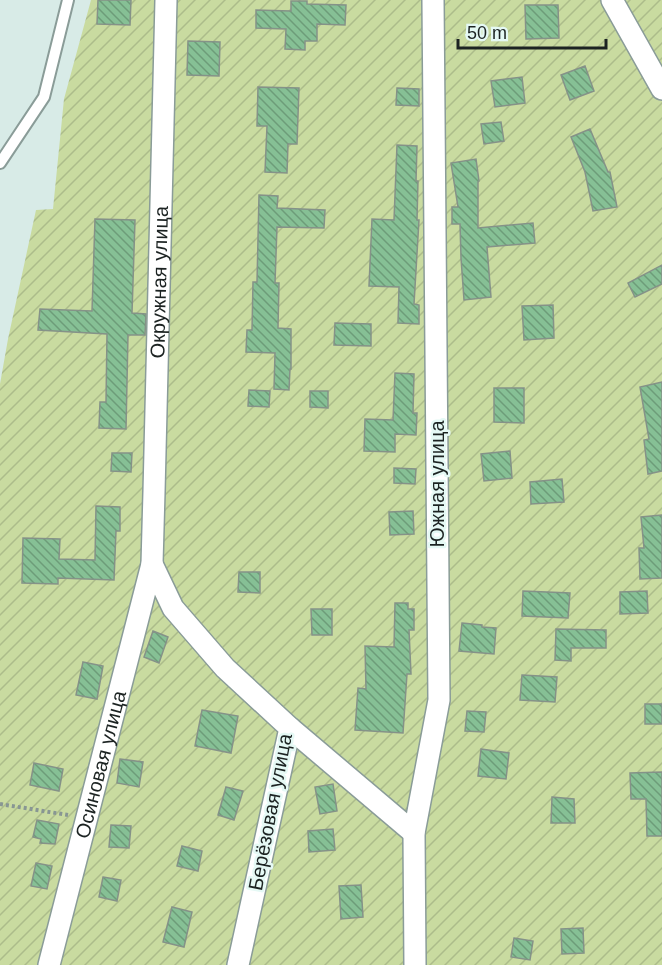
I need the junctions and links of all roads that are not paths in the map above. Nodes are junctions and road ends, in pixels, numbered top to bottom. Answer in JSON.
{"nodes":[{"id":1,"x":68,"y":0,"type":"edge"},
{"id":2,"x":166,"y":0,"type":"edge"},
{"id":3,"x":433,"y":0,"type":"edge"},
{"id":4,"x":612,"y":0,"type":"edge"},
{"id":5,"x":662,"y":89,"type":"edge"},
{"id":6,"x":0,"y":164,"type":"edge"},
{"id":7,"x":152,"y":564,"type":"junction"},
{"id":8,"x":290,"y":728,"type":"junction"},
{"id":9,"x":414,"y":833,"type":"junction"},
{"id":10,"x":49,"y":965,"type":"edge"},
{"id":11,"x":238,"y":965,"type":"edge"},
{"id":12,"x":415,"y":965,"type":"edge"}],
"edges":[{"from":1,"to":6,"type":"lane"},
{"from":2,"to":7,"type":"street","name":"Окружная улица"},
{"from":3,"to":9,"type":"street","name":"Южная улица"},
{"from":4,"to":5,"type":"street"},
{"from":7,"to":8,"type":"street","name":"Берёзовая улица"},
{"from":7,"to":10,"type":"street","name":"Осиновая улица"},
{"from":8,"to":9,"type":"street"},
{"from":8,"to":11,"type":"street","name":"Берёзовая улица"},
{"from":9,"to":12,"type":"street","name":"Южная улица"}]}
